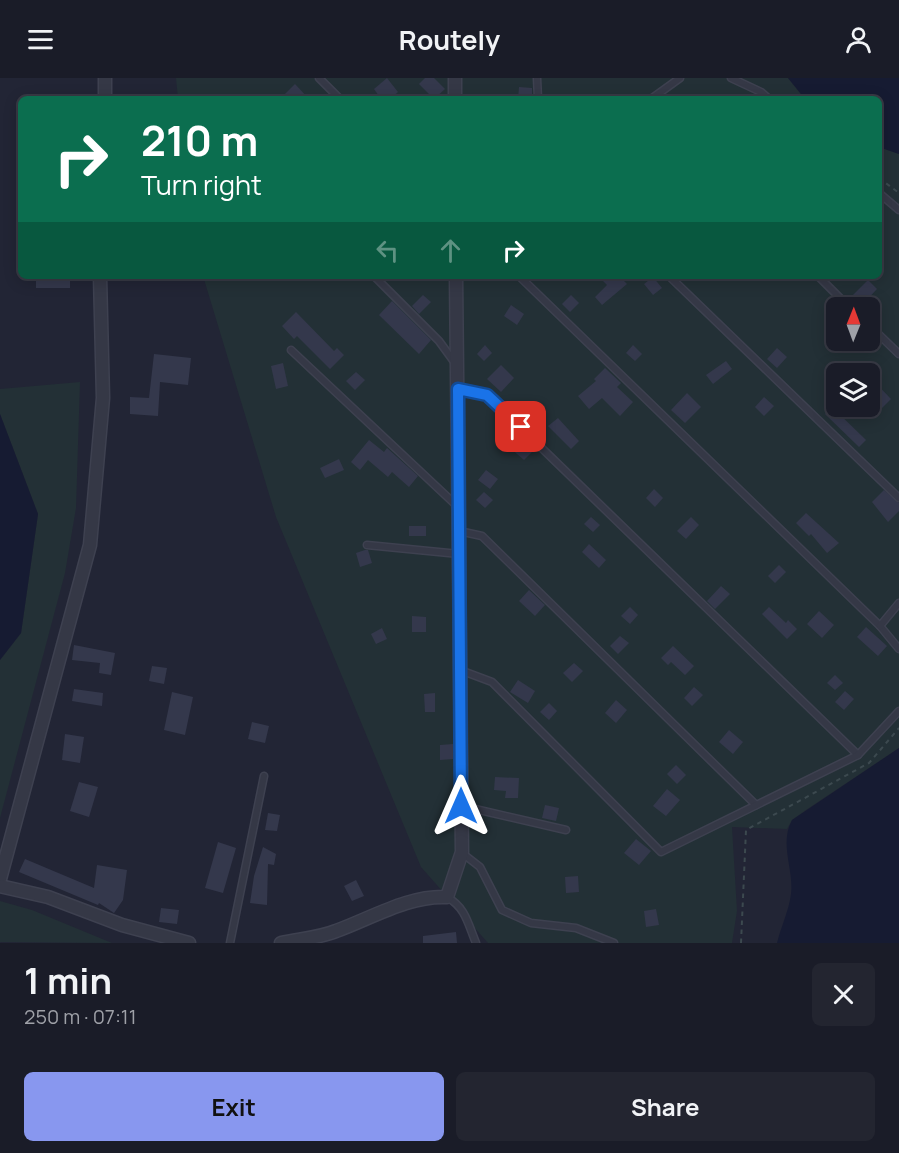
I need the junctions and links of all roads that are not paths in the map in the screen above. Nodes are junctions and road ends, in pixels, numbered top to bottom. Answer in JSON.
{"nodes":[{"id":1,"x":105,"y":78,"type":"edge"},
{"id":2,"x":320,"y":78,"type":"edge"},
{"id":3,"x":454,"y":78,"type":"edge"},
{"id":4,"x":537,"y":78,"type":"edge"},
{"id":5,"x":680,"y":78,"type":"edge"},
{"id":6,"x":730,"y":78,"type":"edge"},
{"id":7,"x":105,"y":96,"type":"edge"},
{"id":8,"x":337,"y":96,"type":"edge"},
{"id":9,"x":455,"y":96,"type":"edge"},
{"id":10,"x":538,"y":96,"type":"edge"},
{"id":11,"x":655,"y":96,"type":"edge"},
{"id":12,"x":766,"y":96,"type":"edge"},
{"id":13,"x":882,"y":196,"type":"edge"},
{"id":14,"x":899,"y":210,"type":"edge"},
{"id":15,"x":100,"y":279,"type":"edge"},
{"id":16,"x":377,"y":279,"type":"edge"},
{"id":17,"x":456,"y":279,"type":"edge"},
{"id":18,"x":522,"y":279,"type":"edge"},
{"id":19,"x":672,"y":279,"type":"edge"},
{"id":20,"x":821,"y":279,"type":"edge"},
{"id":21,"x":839,"y":297,"type":"edge"},
{"id":22,"x":880,"y":336,"type":"edge"},
{"id":23,"x":291,"y":350,"type":"dead end"},
{"id":24,"x":899,"y":354,"type":"edge"},
{"id":25,"x":458,"y":366,"type":"junction"},
{"id":26,"x":458,"y":389,"type":"junction"},
{"id":27,"x":899,"y":498,"type":"edge"},
{"id":28,"x":459,"y":508,"type":"junction"},
{"id":29,"x":459,"y":531,"type":"junction"},
{"id":30,"x":367,"y":545,"type":"dead end"},
{"id":31,"x":459,"y":554,"type":"junction"},
{"id":32,"x":899,"y":603,"type":"edge"},
{"id":33,"x":880,"y":626,"type":"junction"},
{"id":34,"x":899,"y":649,"type":"edge"},
{"id":35,"x":460,"y":670,"type":"junction"},
{"id":36,"x":899,"y":711,"type":"edge"},
{"id":37,"x":858,"y":755,"type":"junction"},
{"id":38,"x":264,"y":776,"type":"dead end"},
{"id":39,"x":756,"y":805,"type":"junction"},
{"id":40,"x":461,"y":806,"type":"junction"},
{"id":41,"x":567,"y":830,"type":"dead end"},
{"id":42,"x":462,"y":852,"type":"junction"},
{"id":43,"x":0,"y":879,"type":"edge"},
{"id":44,"x":0,"y":886,"type":"edge"},
{"id":45,"x":447,"y":897,"type":"junction"},
{"id":46,"x":189,"y":943,"type":"edge"},
{"id":47,"x":230,"y":943,"type":"edge"},
{"id":48,"x":281,"y":943,"type":"edge"},
{"id":49,"x":476,"y":943,"type":"edge"},
{"id":50,"x":614,"y":943,"type":"edge"}],
"edges":[{"from":1,"to":7,"type":"street"},
{"from":2,"to":8,"type":"lane"},
{"from":3,"to":9,"type":"street"},
{"from":4,"to":10,"type":"lane"},
{"from":5,"to":11,"type":"lane"},
{"from":6,"to":12,"type":"lane"},
{"from":13,"to":14,"type":"lane"},
{"from":15,"to":43,"type":"street"},
{"from":16,"to":25,"type":"lane"},
{"from":17,"to":25,"type":"street"},
{"from":18,"to":33,"type":"lane"},
{"from":19,"to":27,"type":"lane"},
{"from":20,"to":21,"type":"lane"},
{"from":22,"to":24,"type":"lane"},
{"from":23,"to":28,"type":"lane"},
{"from":25,"to":26,"type":"street"},
{"from":26,"to":28,"type":"street"},
{"from":26,"to":37,"type":"lane"},
{"from":28,"to":29,"type":"street"},
{"from":29,"to":31,"type":"street"},
{"from":29,"to":39,"type":"lane"},
{"from":30,"to":31,"type":"lane"},
{"from":31,"to":35,"type":"street"},
{"from":32,"to":33,"type":"lane"},
{"from":33,"to":34,"type":"lane"},
{"from":35,"to":39,"type":"lane"},
{"from":35,"to":40,"type":"street"},
{"from":36,"to":37,"type":"lane"},
{"from":37,"to":39,"type":"lane"},
{"from":38,"to":47,"type":"lane"},
{"from":40,"to":41,"type":"lane"},
{"from":40,"to":42,"type":"street"},
{"from":42,"to":45,"type":"street"},
{"from":42,"to":50,"type":"lane"},
{"from":44,"to":46,"type":"street"},
{"from":45,"to":48,"type":"street"},
{"from":45,"to":49,"type":"lane"}]}
